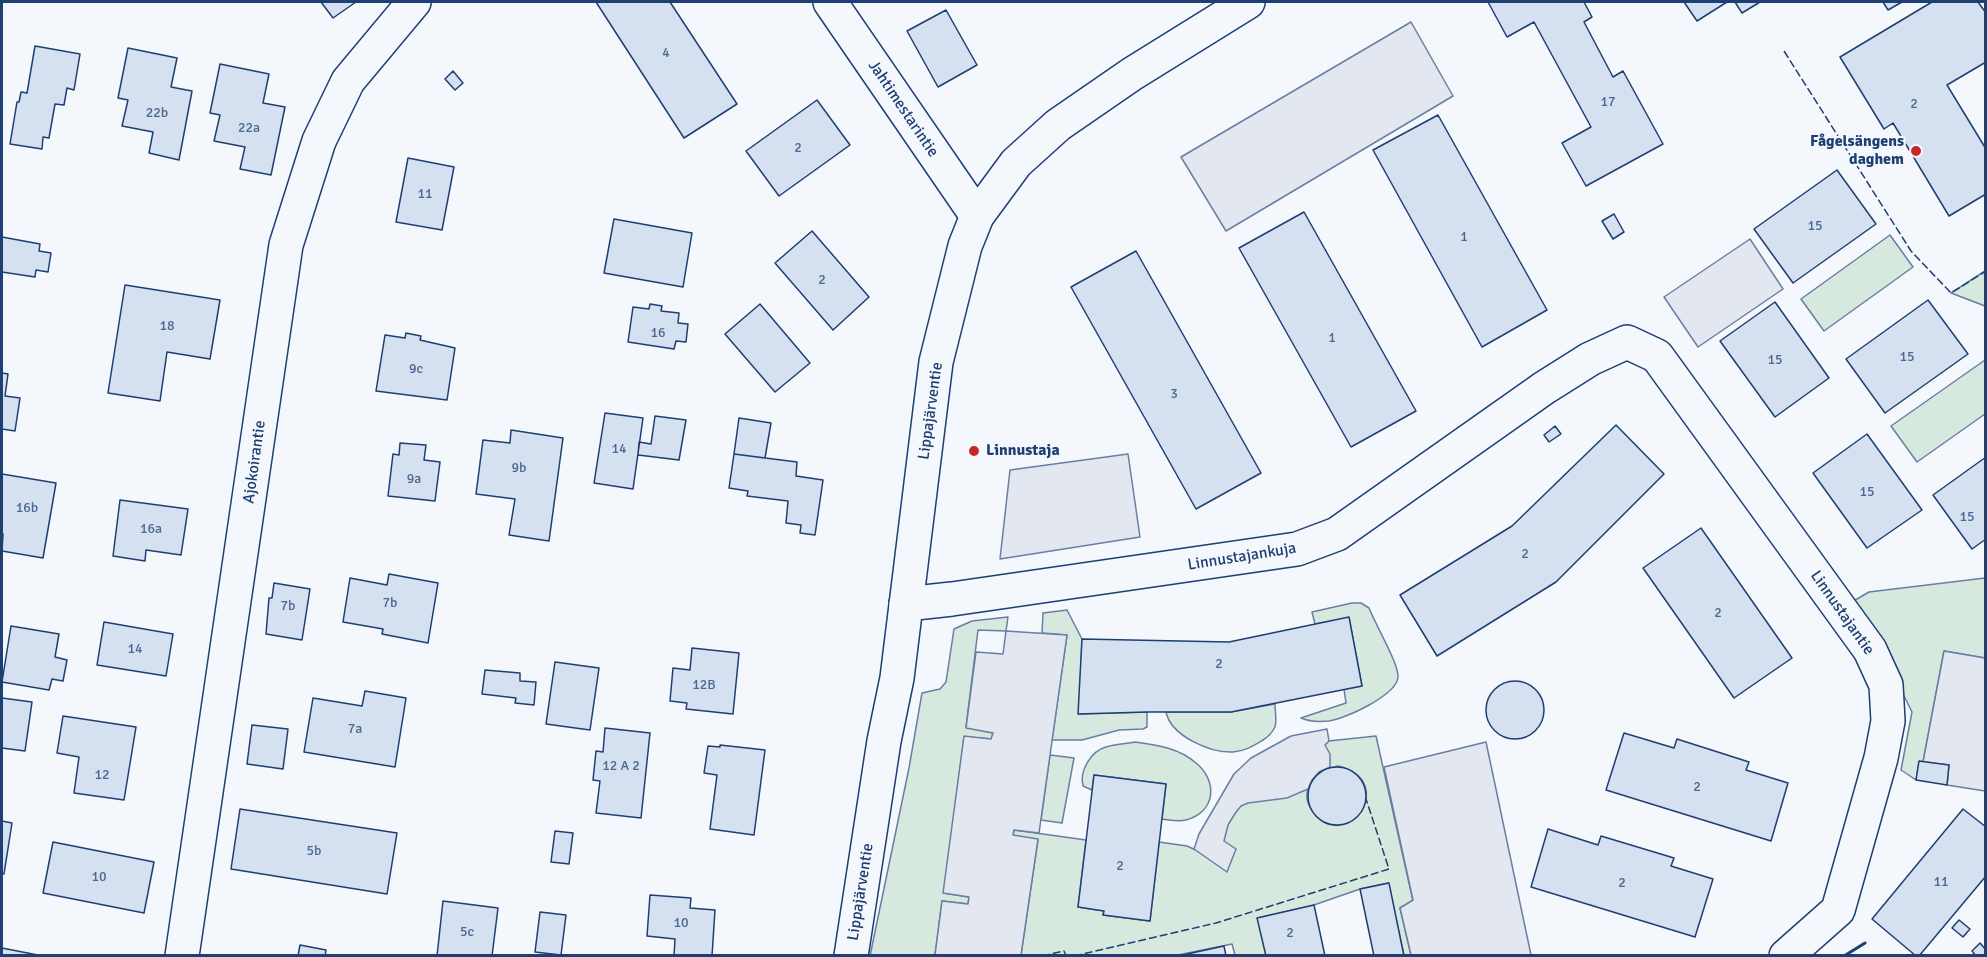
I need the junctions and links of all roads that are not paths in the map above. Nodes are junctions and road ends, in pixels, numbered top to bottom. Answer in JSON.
{"nodes":[{"id":1,"x":414,"y":2,"type":"edge"},
{"id":2,"x":830,"y":2,"type":"edge"},
{"id":3,"x":1248,"y":2,"type":"edge"},
{"id":4,"x":977,"y":216,"type":"junction"},
{"id":5,"x":1627,"y":342,"type":"joint"},
{"id":6,"x":906,"y":604,"type":"junction"},
{"id":7,"x":182,"y":956,"type":"edge"},
{"id":8,"x":851,"y":956,"type":"edge"},
{"id":9,"x":1786,"y":956,"type":"edge"}],
"edges":[{"from":1,"to":7,"type":"street","name":"Ajokoirantie"},
{"from":2,"to":4,"type":"street","name":"Jahtimestarintie"},
{"from":3,"to":4,"type":"street","name":"Lippajärventie"},
{"from":4,"to":6,"type":"street","name":"Lippajärventie"},
{"from":5,"to":6,"type":"street","name":"Linnustajankuja"},
{"from":5,"to":9,"type":"street","name":"Linnustajantie"},
{"from":6,"to":8,"type":"street","name":"Lippajärventie"}]}
